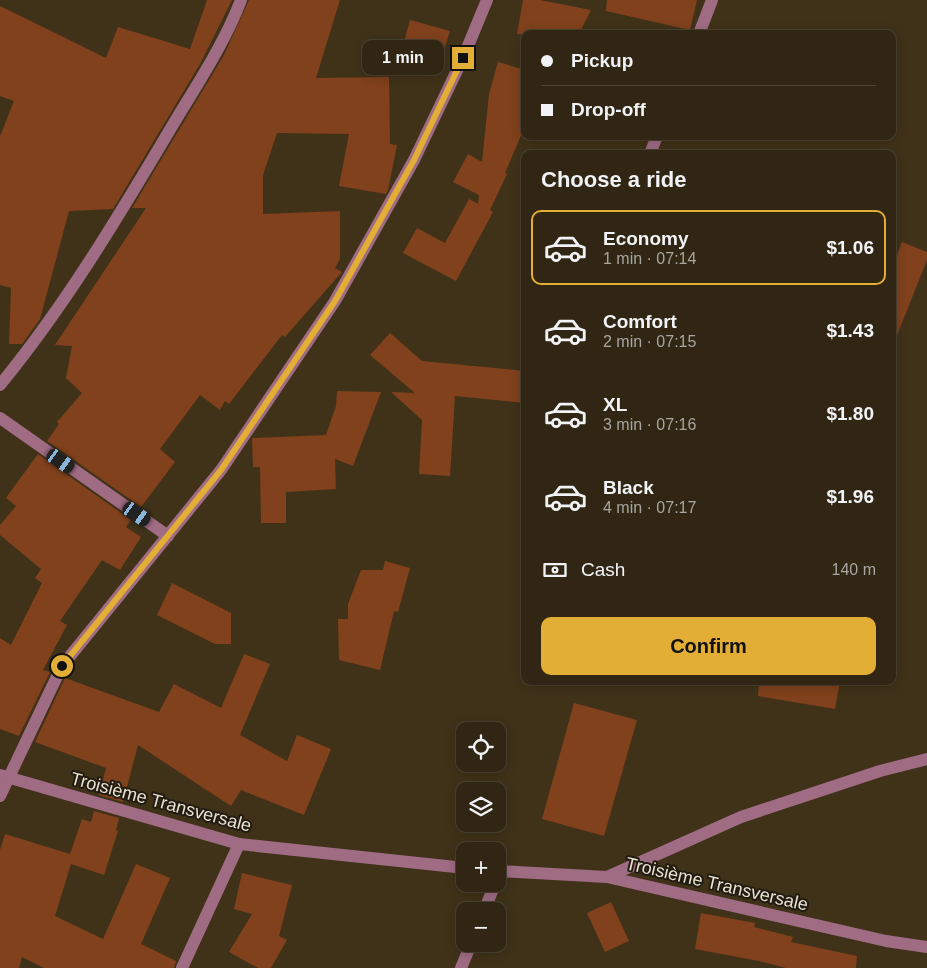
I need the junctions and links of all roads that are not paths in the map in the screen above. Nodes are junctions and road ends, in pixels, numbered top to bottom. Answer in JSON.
{"nodes":[{"id":1,"x":241,"y":0,"type":"edge"},
{"id":2,"x":488,"y":0,"type":"edge"},
{"id":3,"x":712,"y":0,"type":"edge"},
{"id":4,"x":700,"y":30,"type":"edge"},
{"id":5,"x":0,"y":385,"type":"edge"},
{"id":6,"x":0,"y":418,"type":"edge"},
{"id":7,"x":168,"y":536,"type":"junction"},
{"id":8,"x":927,"y":759,"type":"edge"},
{"id":9,"x":4,"y":776,"type":"edge"},
{"id":10,"x":0,"y":796,"type":"edge"},
{"id":11,"x":239,"y":844,"type":"junction"},
{"id":12,"x":456,"y":867,"type":"edge"},
{"id":13,"x":506,"y":874,"type":"edge"},
{"id":14,"x":607,"y":876,"type":"junction"},
{"id":15,"x":927,"y":947,"type":"edge"},
{"id":16,"x":468,"y":952,"type":"edge"},
{"id":17,"x":182,"y":968,"type":"edge"},
{"id":18,"x":461,"y":968,"type":"edge"}],
"edges":[{"from":1,"to":5,"type":"street"},
{"from":2,"to":7,"type":"street"},
{"from":3,"to":4,"type":"street"},
{"from":6,"to":7,"type":"street"},
{"from":7,"to":9,"type":"street"},
{"from":8,"to":14,"type":"street"},
{"from":9,"to":10,"type":"street"},
{"from":9,"to":11,"type":"street","name":"Troisième Transversale"},
{"from":11,"to":12,"type":"street","name":"Troisième Transversale"},
{"from":11,"to":17,"type":"street"},
{"from":13,"to":14,"type":"street","name":"Troisième Transversale"},
{"from":14,"to":15,"type":"street","name":"Troisième Transversale"},
{"from":16,"to":18,"type":"street"}]}
